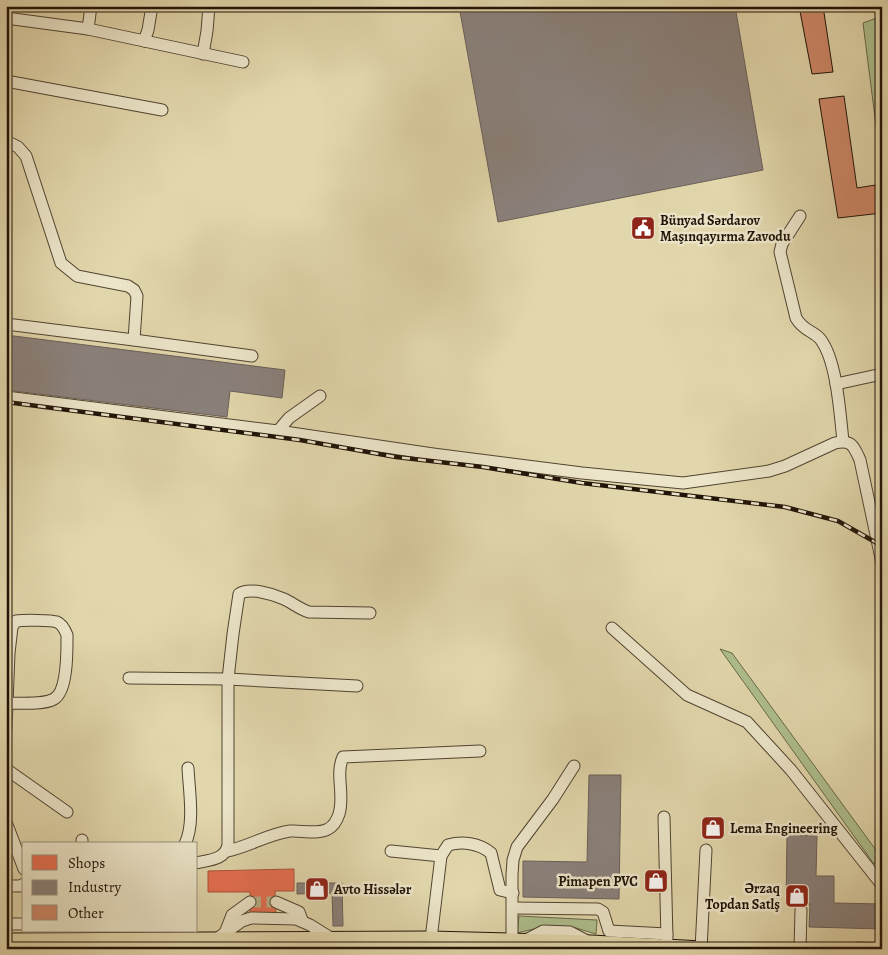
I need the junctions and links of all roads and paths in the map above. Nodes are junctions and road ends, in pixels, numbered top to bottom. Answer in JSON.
{"nodes":[{"id":1,"x":91,"y":6,"type":"edge"},
{"id":2,"x":152,"y":6,"type":"edge"},
{"id":3,"x":209,"y":6,"type":"edge"},
{"id":4,"x":6,"y":18,"type":"edge"},
{"id":5,"x":88,"y":29,"type":"junction"},
{"id":6,"x":144,"y":41,"type":"junction"},
{"id":7,"x":203,"y":54,"type":"junction"},
{"id":8,"x":243,"y":62,"type":"dead end"},
{"id":9,"x":6,"y":81,"type":"edge"},
{"id":10,"x":162,"y":110,"type":"dead end"},
{"id":11,"x":6,"y":141,"type":"edge"},
{"id":12,"x":800,"y":216,"type":"dead end"},
{"id":13,"x":6,"y":324,"type":"edge"},
{"id":14,"x":134,"y":340,"type":"junction"},
{"id":15,"x":252,"y":356,"type":"dead end"},
{"id":16,"x":882,"y":374,"type":"edge"},
{"id":17,"x":836,"y":384,"type":"junction"},
{"id":18,"x":320,"y":396,"type":"dead end"},
{"id":19,"x":6,"y":397,"type":"edge"},
{"id":20,"x":278,"y":431,"type":"junction"},
{"id":21,"x":844,"y":441,"type":"junction"},
{"id":22,"x":882,"y":563,"type":"edge"},
{"id":23,"x":370,"y":613,"type":"dead end"},
{"id":24,"x":612,"y":628,"type":"dead end"},
{"id":25,"x":129,"y":678,"type":"dead end"},
{"id":26,"x":228,"y":679,"type":"junction"},
{"id":27,"x":357,"y":686,"type":"dead end"},
{"id":28,"x":7,"y":703,"type":"edge"},
{"id":29,"x":6,"y":729,"type":"edge"},
{"id":30,"x":480,"y":751,"type":"dead end"},
{"id":31,"x":574,"y":766,"type":"dead end"},
{"id":32,"x":188,"y":768,"type":"dead end"},
{"id":33,"x":6,"y":769,"type":"edge"},
{"id":34,"x":67,"y":812,"type":"dead end"},
{"id":35,"x":664,"y":817,"type":"dead end"},
{"id":36,"x":6,"y":822,"type":"edge"},
{"id":37,"x":186,"y":842,"type":"edge"},
{"id":38,"x":706,"y":850,"type":"dead end"},
{"id":39,"x":227,"y":851,"type":"junction"},
{"id":40,"x":392,"y":851,"type":"dead end"},
{"id":41,"x":442,"y":856,"type":"junction"},
{"id":42,"x":198,"y":863,"type":"edge"},
{"id":43,"x":22,"y":864,"type":"edge"},
{"id":44,"x":22,"y":885,"type":"edge"},
{"id":45,"x":882,"y":885,"type":"edge"},
{"id":46,"x":6,"y":886,"type":"edge"},
{"id":47,"x":513,"y":893,"type":"junction"},
{"id":48,"x":250,"y":902,"type":"tunnel mouth"},
{"id":49,"x":276,"y":902,"type":"tunnel mouth"},
{"id":50,"x":513,"y":908,"type":"junction"},
{"id":51,"x":801,"y":910,"type":"dead end"},
{"id":52,"x":302,"y":920,"type":"junction"},
{"id":53,"x":6,"y":924,"type":"edge"},
{"id":54,"x":22,"y":924,"type":"edge"},
{"id":55,"x":71,"y":936,"type":"edge"},
{"id":56,"x":164,"y":936,"type":"edge"},
{"id":57,"x":182,"y":936,"type":"edge"},
{"id":58,"x":220,"y":937,"type":"junction"},
{"id":59,"x":334,"y":940,"type":"junction"},
{"id":60,"x":431,"y":940,"type":"junction"},
{"id":61,"x":667,"y":940,"type":"junction"},
{"id":62,"x":6,"y":941,"type":"edge"},
{"id":63,"x":518,"y":941,"type":"junction"},
{"id":64,"x":702,"y":949,"type":"edge"},
{"id":65,"x":800,"y":949,"type":"edge"}],
"edges":[{"from":1,"to":5,"type":"street"},
{"from":2,"to":6,"type":"street"},
{"from":3,"to":7,"type":"street"},
{"from":4,"to":5,"type":"street"},
{"from":5,"to":6,"type":"street"},
{"from":6,"to":7,"type":"street"},
{"from":7,"to":8,"type":"street"},
{"from":9,"to":10,"type":"street"},
{"from":11,"to":14,"type":"street"},
{"from":12,"to":17,"type":"street"},
{"from":13,"to":14,"type":"street"},
{"from":14,"to":15,"type":"street"},
{"from":16,"to":17,"type":"street"},
{"from":17,"to":21,"type":"street"},
{"from":18,"to":20,"type":"street"},
{"from":19,"to":20,"type":"street"},
{"from":20,"to":21,"type":"street"},
{"from":21,"to":22,"type":"street"},
{"from":23,"to":26,"type":"street"},
{"from":24,"to":45,"type":"street"},
{"from":25,"to":26,"type":"street"},
{"from":26,"to":27,"type":"street"},
{"from":26,"to":39,"type":"street"},
{"from":28,"to":28,"type":"street"},
{"from":28,"to":29,"type":"street"},
{"from":30,"to":39,"type":"street"},
{"from":31,"to":47,"type":"street"},
{"from":32,"to":37,"type":"street"},
{"from":33,"to":34,"type":"street"},
{"from":35,"to":61,"type":"street"},
{"from":36,"to":43,"type":"street"},
{"from":38,"to":64,"type":"street"},
{"from":39,"to":42,"type":"street"},
{"from":40,"to":41,"type":"street"},
{"from":41,"to":47,"type":"street"},
{"from":41,"to":60,"type":"street"},
{"from":44,"to":46,"type":"street"},
{"from":47,"to":50,"type":"street"},
{"from":48,"to":58,"type":"street"},
{"from":49,"to":52,"type":"street"},
{"from":50,"to":61,"type":"street"},
{"from":50,"to":63,"type":"street"},
{"from":51,"to":65,"type":"street"},
{"from":52,"to":58,"type":"street"},
{"from":52,"to":59,"type":"street"},
{"from":53,"to":54,"type":"street"},
{"from":55,"to":56,"type":"main road"},
{"from":55,"to":62,"type":"main road"},
{"from":56,"to":57,"type":"main road"},
{"from":57,"to":58,"type":"main road"},
{"from":58,"to":59,"type":"main road"},
{"from":59,"to":60,"type":"main road"},
{"from":60,"to":63,"type":"main road"},
{"from":61,"to":63,"type":"main road"},
{"from":61,"to":64,"type":"main road"}]}
